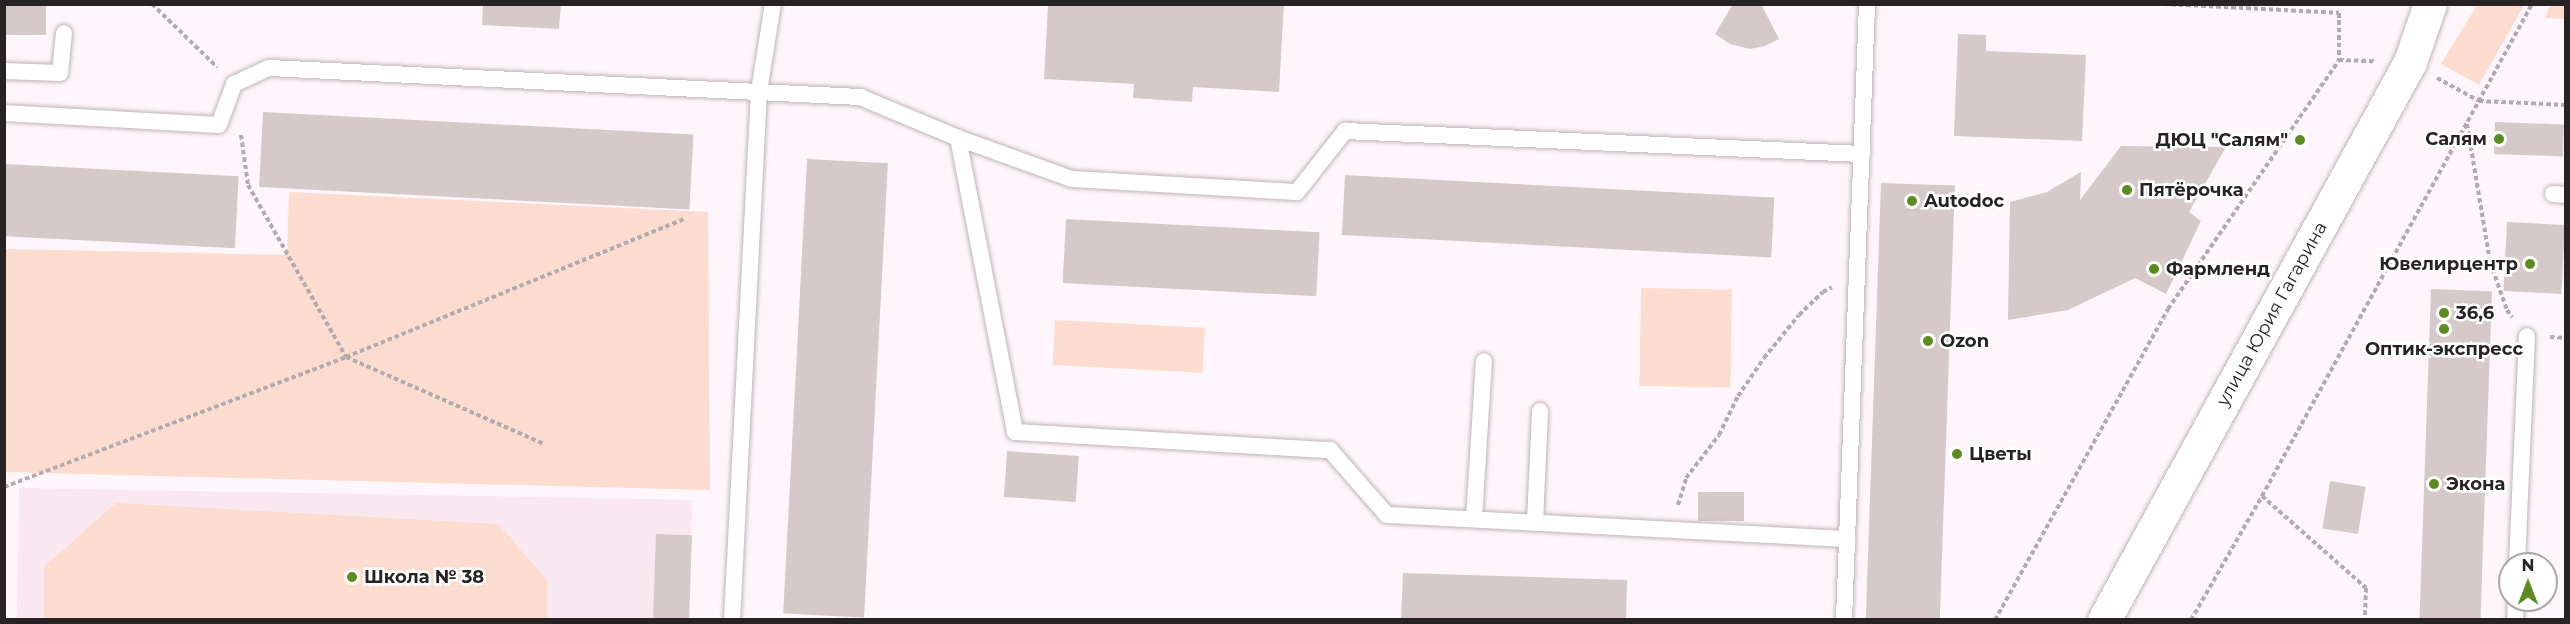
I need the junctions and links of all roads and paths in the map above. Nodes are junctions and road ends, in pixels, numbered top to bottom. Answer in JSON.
{"nodes":[{"id":1,"x":152,"y":4,"type":"edge"},
{"id":2,"x":773,"y":4,"type":"edge"},
{"id":3,"x":1867,"y":4,"type":"edge"},
{"id":4,"x":2164,"y":4,"type":"edge"},
{"id":5,"x":2430,"y":4,"type":"edge"},
{"id":6,"x":2532,"y":4,"type":"edge"},
{"id":7,"x":2339,"y":13,"type":"dead end"},
{"id":8,"x":64,"y":33,"type":"dead end"},
{"id":9,"x":2339,"y":60,"type":"dead end"},
{"id":10,"x":4,"y":71,"type":"edge"},
{"id":11,"x":234,"y":84,"type":"junction"},
{"id":12,"x":759,"y":91,"type":"junction"},
{"id":13,"x":2479,"y":101,"type":"junction"},
{"id":14,"x":2565,"y":105,"type":"edge"},
{"id":15,"x":4,"y":113,"type":"edge"},
{"id":16,"x":2467,"y":123,"type":"junction"},
{"id":17,"x":958,"y":138,"type":"junction"},
{"id":18,"x":1862,"y":154,"type":"junction"},
{"id":19,"x":684,"y":219,"type":"dead end"},
{"id":20,"x":1857,"y":275,"type":"junction"},
{"id":21,"x":2527,"y":336,"type":"joint"},
{"id":22,"x":346,"y":357,"type":"junction"},
{"id":23,"x":1484,"y":361,"type":"dead end"},
{"id":24,"x":1540,"y":411,"type":"dead end"},
{"id":25,"x":544,"y":444,"type":"dead end"},
{"id":26,"x":4,"y":487,"type":"edge"},
{"id":27,"x":2262,"y":496,"type":"junction"},
{"id":28,"x":1474,"y":519,"type":"junction"},
{"id":29,"x":1535,"y":522,"type":"junction"},
{"id":30,"x":1676,"y":530,"type":"junction"},
{"id":31,"x":1847,"y":539,"type":"junction"},
{"id":32,"x":2518,"y":552,"type":"edge"},
{"id":33,"x":732,"y":620,"type":"edge"},
{"id":34,"x":1844,"y":620,"type":"edge"},
{"id":35,"x":1995,"y":620,"type":"edge"},
{"id":36,"x":2104,"y":620,"type":"edge"},
{"id":37,"x":2191,"y":620,"type":"edge"},
{"id":38,"x":2365,"y":620,"type":"edge"}],
"edges":[{"from":1,"to":11,"type":"path"},
{"from":2,"to":12,"type":"lane"},
{"from":3,"to":18,"type":"lane"},
{"from":4,"to":7,"type":"path"},
{"from":5,"to":36,"type":"main road","name":"улица Юрия Гагарина"},
{"from":6,"to":13,"type":"path"},
{"from":8,"to":10,"type":"lane"},
{"from":9,"to":35,"type":"path"},
{"from":11,"to":12,"type":"lane"},
{"from":11,"to":15,"type":"lane"},
{"from":11,"to":22,"type":"path"},
{"from":12,"to":17,"type":"lane"},
{"from":12,"to":33,"type":"lane"},
{"from":13,"to":14,"type":"path"},
{"from":13,"to":16,"type":"path"},
{"from":16,"to":21,"type":"path"},
{"from":16,"to":27,"type":"path"},
{"from":17,"to":18,"type":"lane"},
{"from":17,"to":28,"type":"lane"},
{"from":18,"to":20,"type":"lane"},
{"from":19,"to":22,"type":"path"},
{"from":20,"to":30,"type":"path"},
{"from":20,"to":31,"type":"lane"},
{"from":21,"to":32,"type":"lane"},
{"from":22,"to":25,"type":"path"},
{"from":22,"to":26,"type":"path"},
{"from":23,"to":28,"type":"lane"},
{"from":24,"to":29,"type":"lane"},
{"from":27,"to":37,"type":"path"},
{"from":27,"to":38,"type":"path"},
{"from":28,"to":29,"type":"lane"},
{"from":29,"to":30,"type":"lane"},
{"from":30,"to":31,"type":"lane"},
{"from":31,"to":34,"type":"lane"}]}
